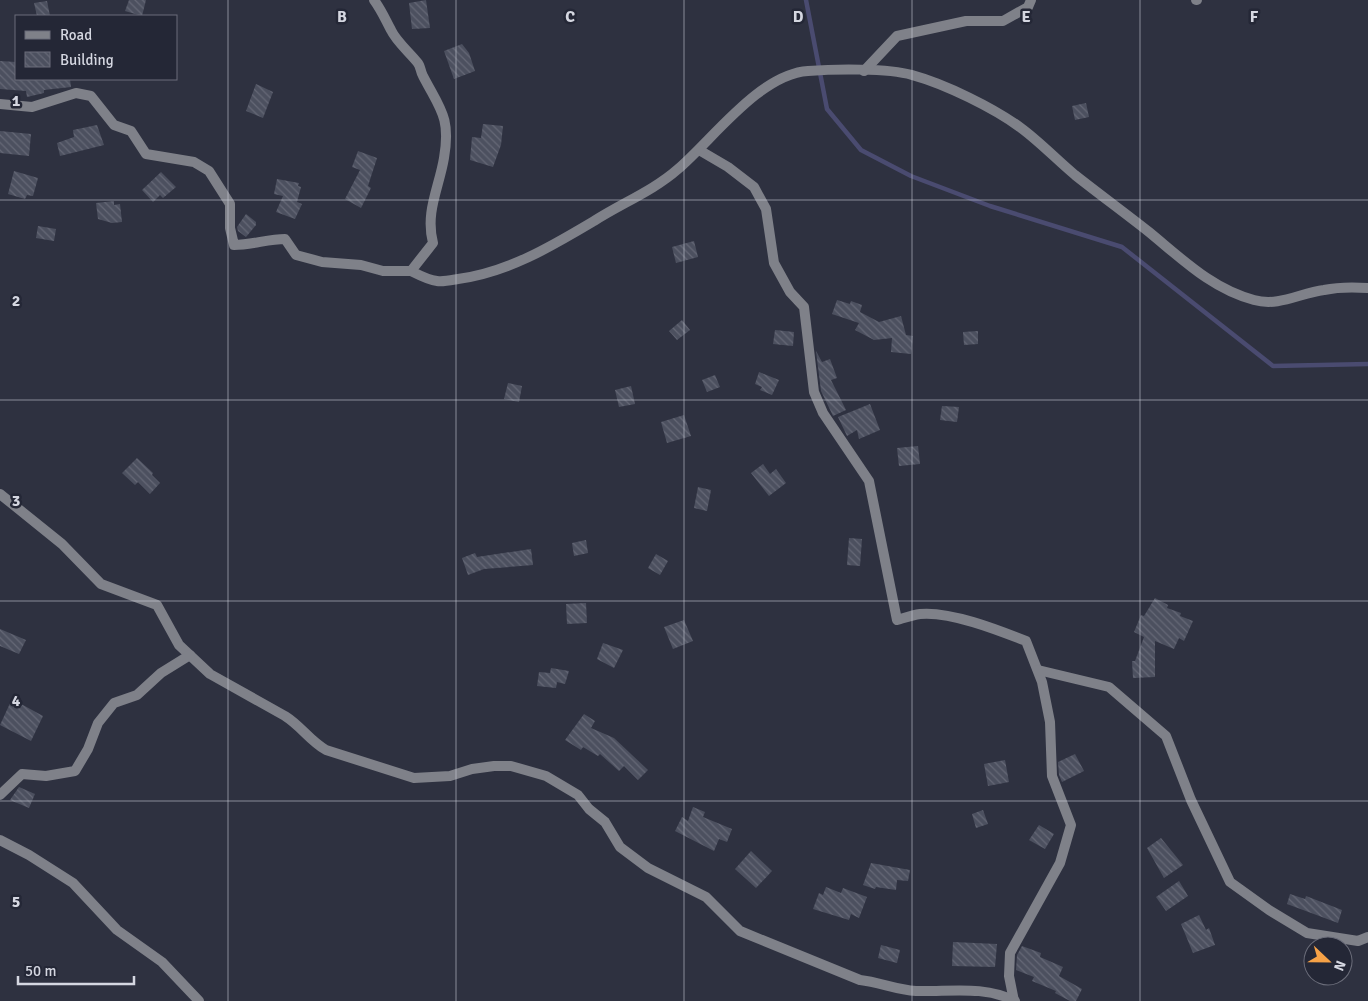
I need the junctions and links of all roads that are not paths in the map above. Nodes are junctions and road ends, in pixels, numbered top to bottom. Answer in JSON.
{"nodes":[{"id":1,"x":374,"y":0,"type":"edge"},
{"id":2,"x":1031,"y":0,"type":"edge"},
{"id":3,"x":864,"y":71,"type":"junction"},
{"id":4,"x":0,"y":104,"type":"edge"},
{"id":5,"x":698,"y":150,"type":"junction"},
{"id":6,"x":411,"y":272,"type":"junction"},
{"id":7,"x":1368,"y":288,"type":"edge"},
{"id":8,"x":0,"y":494,"type":"edge"},
{"id":9,"x":190,"y":655,"type":"junction"},
{"id":10,"x":1038,"y":670,"type":"junction"},
{"id":11,"x":0,"y":795,"type":"edge"},
{"id":12,"x":0,"y":840,"type":"edge"},
{"id":13,"x":1368,"y":937,"type":"edge"},
{"id":14,"x":199,"y":1001,"type":"edge"},
{"id":15,"x":1015,"y":1001,"type":"edge"}],
"edges":[{"from":1,"to":6,"type":"street"},
{"from":2,"to":3,"type":"street"},
{"from":3,"to":5,"type":"street"},
{"from":3,"to":7,"type":"street"},
{"from":4,"to":6,"type":"street"},
{"from":5,"to":6,"type":"street"},
{"from":5,"to":10,"type":"street"},
{"from":8,"to":9,"type":"street"},
{"from":9,"to":11,"type":"street"},
{"from":9,"to":15,"type":"street"},
{"from":10,"to":13,"type":"street"},
{"from":10,"to":15,"type":"street"},
{"from":12,"to":14,"type":"street"}]}
